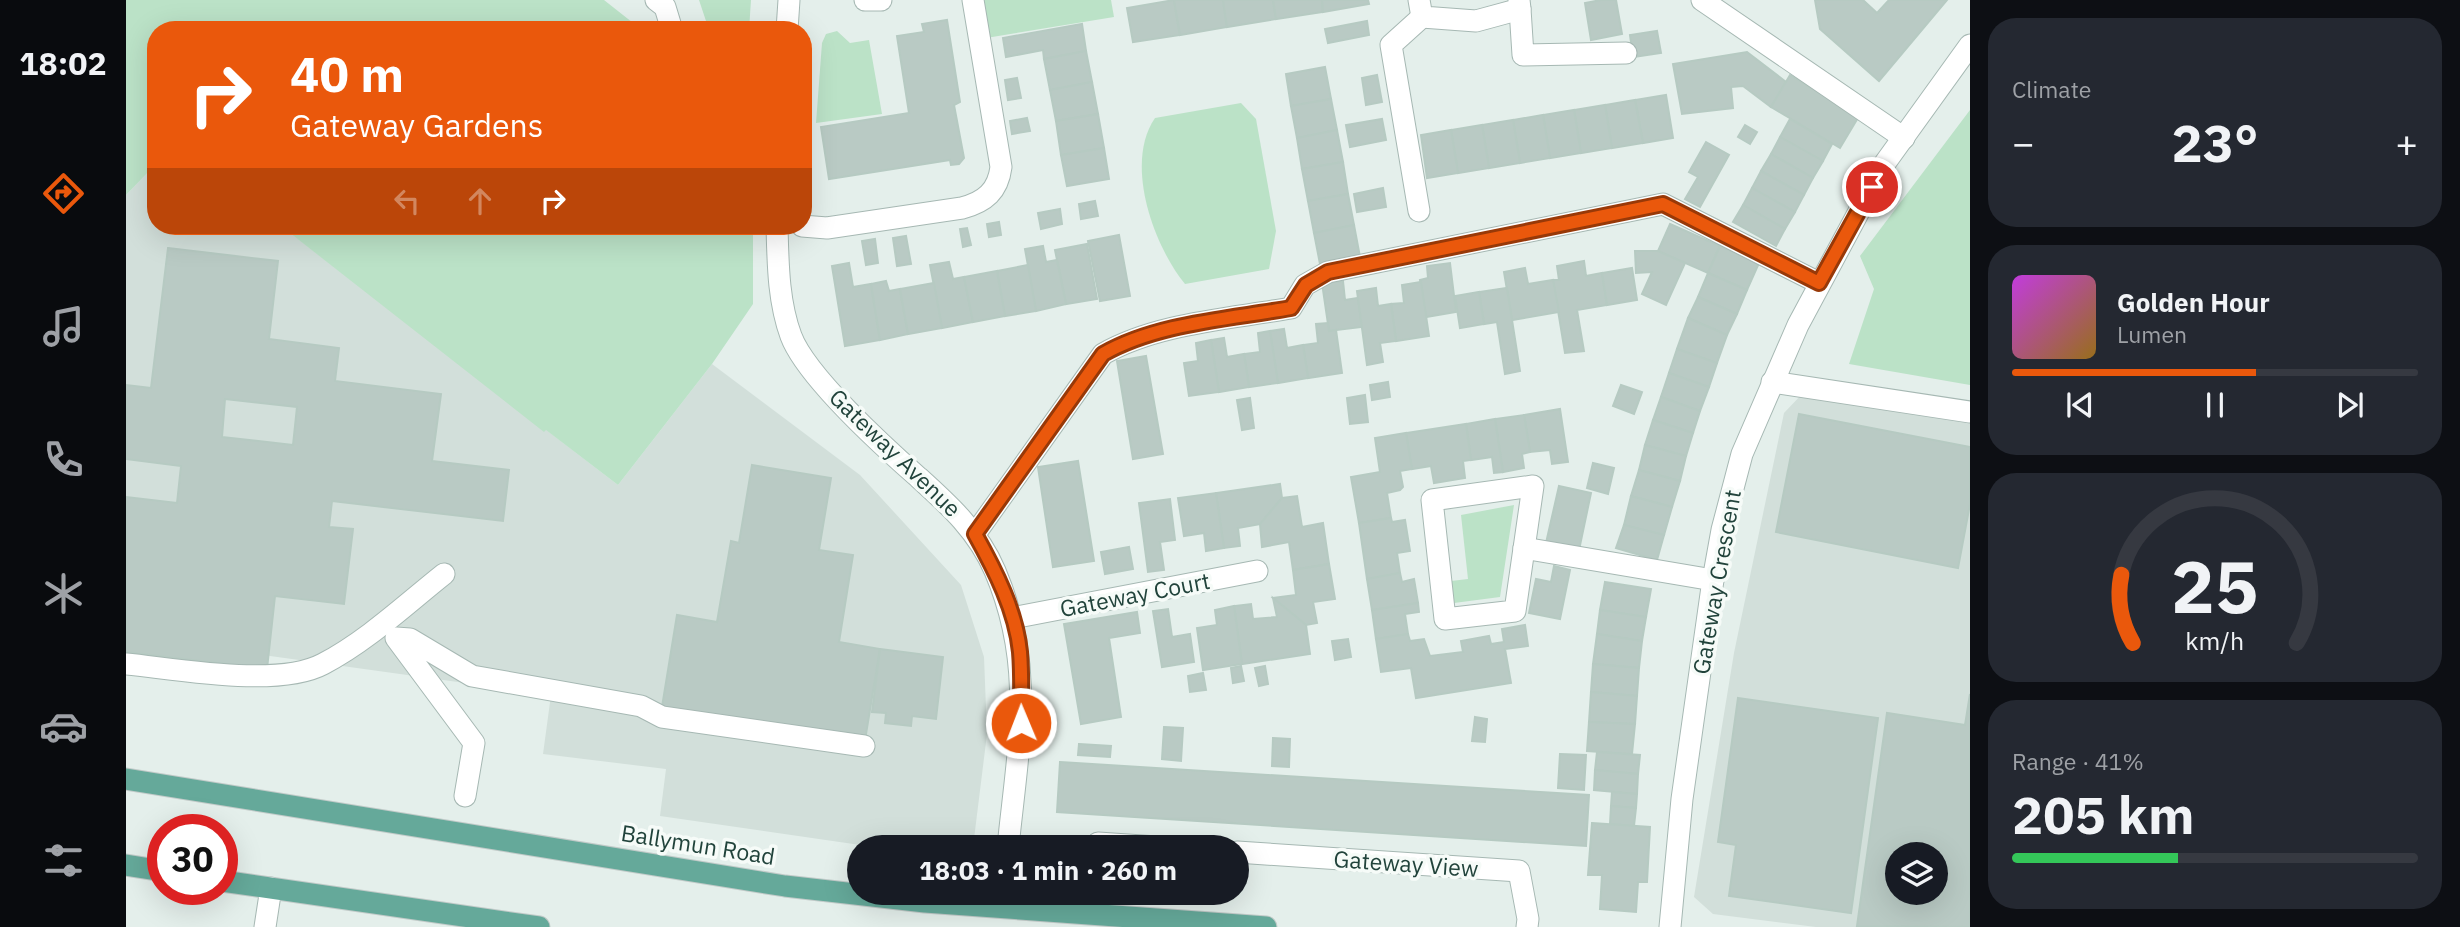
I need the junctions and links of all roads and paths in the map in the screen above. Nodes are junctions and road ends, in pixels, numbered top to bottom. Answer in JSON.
{"nodes":[{"id":1,"x":656,"y":0,"type":"edge"},
{"id":2,"x":789,"y":0,"type":"edge"},
{"id":3,"x":865,"y":0,"type":"edge"},
{"id":4,"x":881,"y":0,"type":"edge"},
{"id":5,"x":973,"y":0,"type":"edge"},
{"id":6,"x":1702,"y":0,"type":"edge"},
{"id":7,"x":1520,"y":4,"type":"edge"},
{"id":8,"x":1420,"y":9,"type":"edge"},
{"id":9,"x":670,"y":21,"type":"edge"},
{"id":10,"x":788,"y":21,"type":"edge"},
{"id":11,"x":1970,"y":45,"type":"edge"},
{"id":12,"x":1626,"y":53,"type":"dead end"},
{"id":13,"x":1904,"y":138,"type":"junction"},
{"id":14,"x":1419,"y":211,"type":"dead end"},
{"id":15,"x":812,"y":227,"type":"edge"},
{"id":16,"x":778,"y":235,"type":"edge"},
{"id":17,"x":1819,"y":283,"type":"junction"},
{"id":18,"x":1772,"y":382,"type":"junction"},
{"id":19,"x":1970,"y":412,"type":"edge"},
{"id":20,"x":975,"y":534,"type":"junction"},
{"id":21,"x":1524,"y":548,"type":"junction"},
{"id":22,"x":1257,"y":571,"type":"dead end"},
{"id":23,"x":444,"y":574,"type":"dead end"},
{"id":24,"x":1713,"y":580,"type":"junction"},
{"id":25,"x":1013,"y":618,"type":"junction"},
{"id":26,"x":126,"y":664,"type":"edge"},
{"id":27,"x":864,"y":746,"type":"dead end"},
{"id":28,"x":126,"y":779,"type":"edge"},
{"id":29,"x":465,"y":796,"type":"dead end"},
{"id":30,"x":1009,"y":835,"type":"edge"},
{"id":31,"x":1249,"y":853,"type":"edge"},
{"id":32,"x":126,"y":865,"type":"edge"},
{"id":33,"x":147,"y":868,"type":"edge"},
{"id":34,"x":238,"y":883,"type":"edge"},
{"id":35,"x":271,"y":888,"type":"junction"},
{"id":36,"x":847,"y":890,"type":"edge"},
{"id":37,"x":1052,"y":905,"type":"edge"},
{"id":38,"x":265,"y":927,"type":"edge"},
{"id":39,"x":539,"y":927,"type":"edge"},
{"id":40,"x":1266,"y":927,"type":"edge"},
{"id":41,"x":1527,"y":927,"type":"edge"},
{"id":42,"x":1670,"y":927,"type":"edge"}],
"edges":[{"from":1,"to":9,"type":"street"},
{"from":2,"to":10,"type":"street"},
{"from":3,"to":4,"type":"street"},
{"from":5,"to":15,"type":"street"},
{"from":6,"to":13,"type":"street"},
{"from":7,"to":8,"type":"street"},
{"from":7,"to":12,"type":"street"},
{"from":8,"to":14,"type":"street"},
{"from":11,"to":13,"type":"street","name":"Gateway Crescent"},
{"from":13,"to":17,"type":"street","name":"Gateway Crescent"},
{"from":16,"to":20,"type":"street","name":"Gateway Avenue"},
{"from":17,"to":18,"type":"street","name":"Gateway Crescent"},
{"from":17,"to":20,"type":"street"},
{"from":18,"to":19,"type":"street"},
{"from":18,"to":24,"type":"street","name":"Gateway Crescent"},
{"from":20,"to":25,"type":"street","name":"Gateway Avenue"},
{"from":21,"to":21,"type":"street"},
{"from":21,"to":24,"type":"street"},
{"from":22,"to":25,"type":"street","name":"Gateway Court"},
{"from":23,"to":26,"type":"street"},
{"from":24,"to":42,"type":"street","name":"Gateway Crescent"},
{"from":25,"to":30,"type":"street","name":"Gateway Avenue"},
{"from":27,"to":29,"type":"street"},
{"from":28,"to":36,"type":"main road","name":"Ballymun Road"},
{"from":31,"to":41,"type":"street","name":"Gateway View"},
{"from":32,"to":33,"type":"main road"},
{"from":34,"to":35,"type":"main road"},
{"from":35,"to":38,"type":"street"},
{"from":35,"to":39,"type":"main road"},
{"from":37,"to":40,"type":"main road","name":"Ballymun Road"}]}
